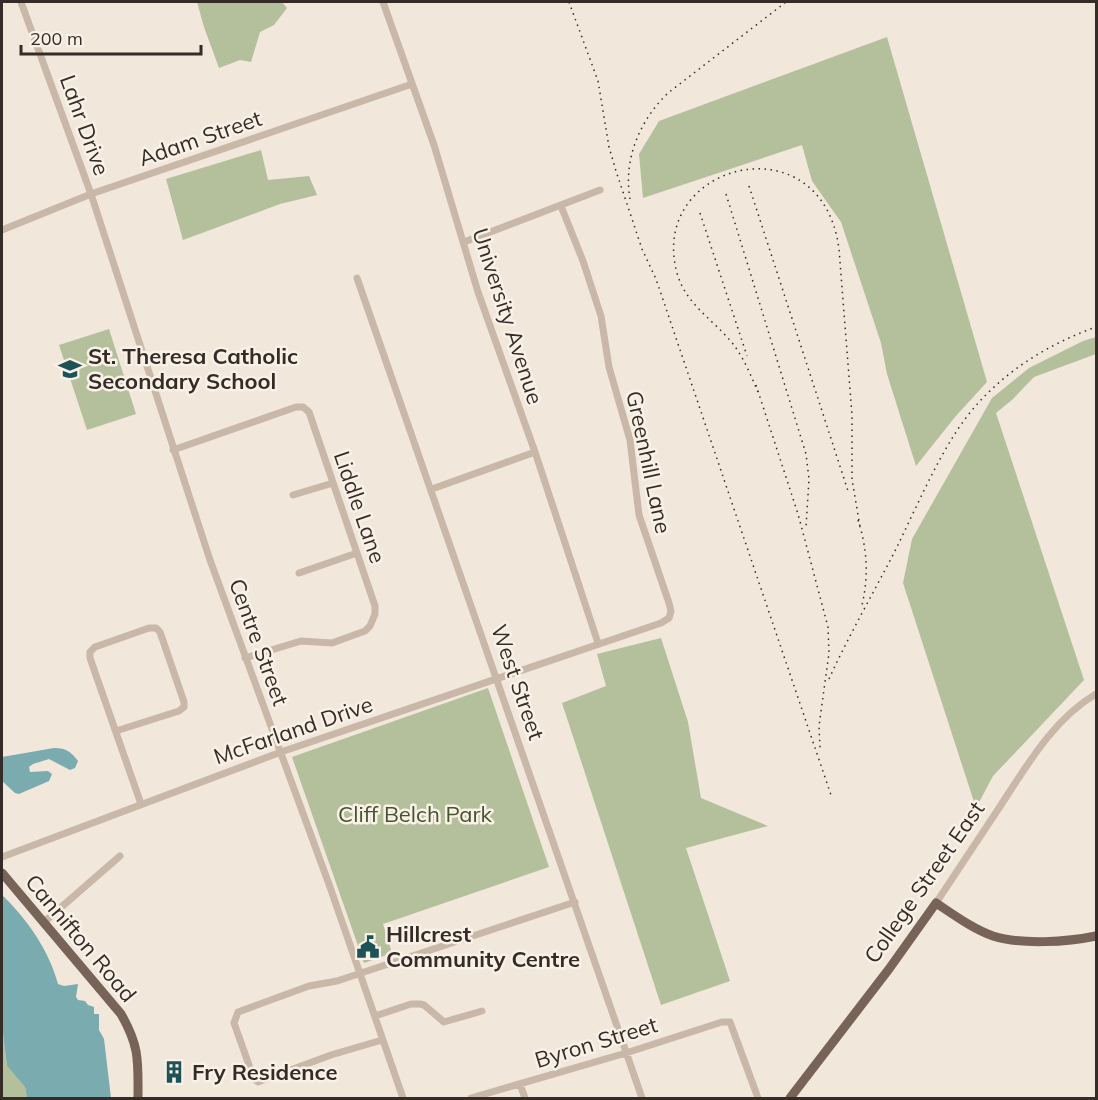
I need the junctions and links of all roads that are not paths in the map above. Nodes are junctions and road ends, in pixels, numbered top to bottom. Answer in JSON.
{"nodes":[{"id":1,"x":21,"y":2,"type":"edge"},
{"id":2,"x":383,"y":2,"type":"edge"},
{"id":3,"x":412,"y":84,"type":"junction"},
{"id":4,"x":600,"y":190,"type":"dead end"},
{"id":5,"x":91,"y":194,"type":"junction"},
{"id":6,"x":561,"y":206,"type":"junction"},
{"id":7,"x":2,"y":230,"type":"edge"},
{"id":8,"x":464,"y":242,"type":"junction"},
{"id":9,"x":357,"y":278,"type":"dead end"},
{"id":10,"x":173,"y":450,"type":"junction"},
{"id":11,"x":535,"y":452,"type":"junction"},
{"id":12,"x":333,"y":483,"type":"junction"},
{"id":13,"x":432,"y":489,"type":"junction"},
{"id":14,"x":293,"y":495,"type":"dead end"},
{"id":15,"x":357,"y":552,"type":"junction"},
{"id":16,"x":299,"y":573,"type":"dead end"},
{"id":17,"x":598,"y":643,"type":"junction"},
{"id":18,"x":245,"y":658,"type":"junction"},
{"id":19,"x":497,"y":677,"type":"junction"},
{"id":20,"x":1096,"y":694,"type":"edge"},
{"id":21,"x":116,"y":731,"type":"junction"},
{"id":22,"x":281,"y":752,"type":"junction"},
{"id":23,"x":141,"y":804,"type":"junction"},
{"id":24,"x":120,"y":856,"type":"dead end"},
{"id":25,"x":2,"y":858,"type":"edge"},
{"id":26,"x":2,"y":873,"type":"edge"},
{"id":27,"x":574,"y":902,"type":"junction"},
{"id":28,"x":936,"y":903,"type":"junction"},
{"id":29,"x":44,"y":923,"type":"junction"},
{"id":30,"x":1096,"y":936,"type":"edge"},
{"id":31,"x":359,"y":974,"type":"junction"},
{"id":32,"x":482,"y":1011,"type":"dead end"},
{"id":33,"x":375,"y":1016,"type":"junction"},
{"id":34,"x":382,"y":1040,"type":"junction"},
{"id":35,"x":626,"y":1053,"type":"junction"},
{"id":36,"x":519,"y":1084,"type":"junction"},
{"id":37,"x":138,"y":1098,"type":"edge"},
{"id":38,"x":403,"y":1098,"type":"edge"},
{"id":39,"x":471,"y":1098,"type":"edge"},
{"id":40,"x":525,"y":1098,"type":"edge"},
{"id":41,"x":642,"y":1098,"type":"edge"},
{"id":42,"x":758,"y":1098,"type":"edge"},
{"id":43,"x":790,"y":1098,"type":"edge"}],
"edges":[{"from":1,"to":5,"type":"street","name":"Lahr Drive"},
{"from":2,"to":3,"type":"street","name":"University Avenue"},
{"from":3,"to":5,"type":"street","name":"Adam Street"},
{"from":3,"to":8,"type":"street","name":"University Avenue"},
{"from":4,"to":6,"type":"street"},
{"from":5,"to":7,"type":"street","name":"Adam Street"},
{"from":5,"to":10,"type":"street","name":"Centre Street"},
{"from":6,"to":8,"type":"street"},
{"from":6,"to":17,"type":"street","name":"Greenhill Lane"},
{"from":8,"to":11,"type":"street","name":"University Avenue"},
{"from":9,"to":13,"type":"street","name":"West Street"},
{"from":10,"to":12,"type":"street","name":"Liddle Lane"},
{"from":10,"to":18,"type":"street","name":"Centre Street"},
{"from":11,"to":13,"type":"street"},
{"from":11,"to":17,"type":"street","name":"University Avenue"},
{"from":12,"to":14,"type":"street"},
{"from":12,"to":15,"type":"street","name":"Liddle Lane"},
{"from":13,"to":19,"type":"street","name":"West Street"},
{"from":15,"to":16,"type":"street"},
{"from":15,"to":18,"type":"street","name":"Liddle Lane"},
{"from":17,"to":19,"type":"street","name":"McFarland Drive"},
{"from":18,"to":22,"type":"street","name":"Centre Street"},
{"from":19,"to":22,"type":"street","name":"McFarland Drive"},
{"from":19,"to":27,"type":"street","name":"West Street"},
{"from":20,"to":28,"type":"street","name":"College Street East"},
{"from":21,"to":21,"type":"street"},
{"from":21,"to":23,"type":"street"},
{"from":22,"to":23,"type":"street","name":"McFarland Drive"},
{"from":22,"to":31,"type":"street","name":"Centre Street"},
{"from":23,"to":25,"type":"street","name":"McFarland Drive"},
{"from":24,"to":29,"type":"street"},
{"from":26,"to":29,"type":"main road","name":"Cannifton Road"},
{"from":27,"to":31,"type":"street"},
{"from":27,"to":35,"type":"street","name":"West Street"},
{"from":28,"to":30,"type":"main road"},
{"from":28,"to":43,"type":"main road","name":"College Street East"},
{"from":29,"to":37,"type":"main road","name":"Cannifton Road"},
{"from":31,"to":33,"type":"street","name":"Centre Street"},
{"from":31,"to":34,"type":"street"},
{"from":32,"to":33,"type":"street"},
{"from":33,"to":34,"type":"street","name":"Centre Street"},
{"from":34,"to":38,"type":"street","name":"Centre Street"},
{"from":35,"to":36,"type":"street","name":"Byron Street"},
{"from":35,"to":41,"type":"street","name":"West Street"},
{"from":35,"to":42,"type":"street","name":"Byron Street"},
{"from":36,"to":39,"type":"street","name":"Byron Street"},
{"from":36,"to":40,"type":"street"}]}
